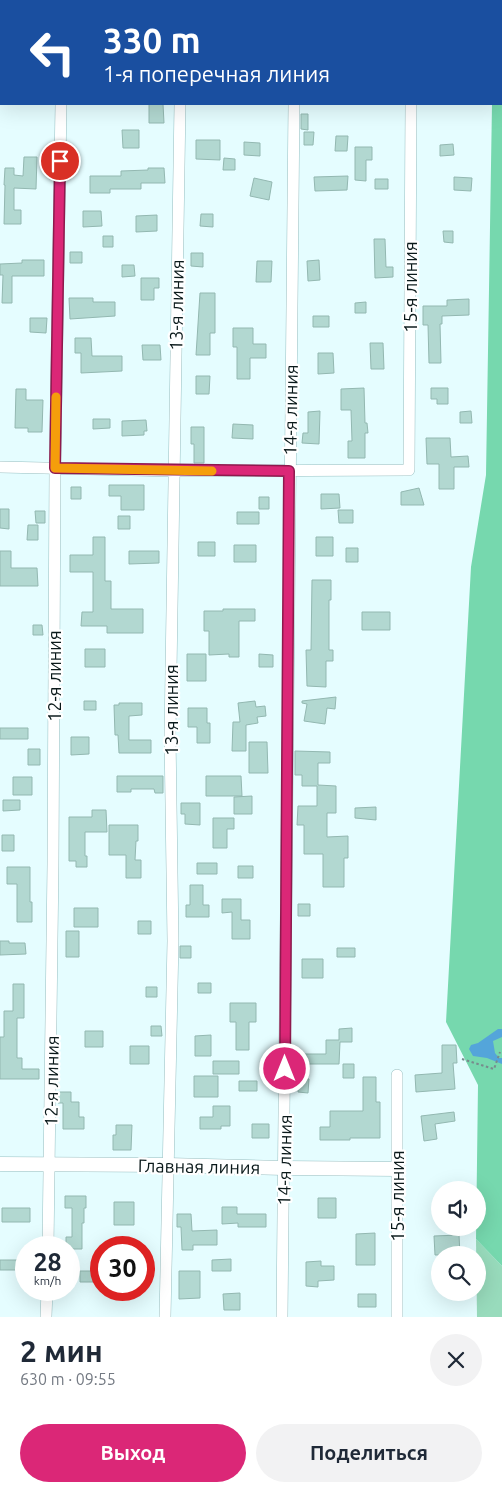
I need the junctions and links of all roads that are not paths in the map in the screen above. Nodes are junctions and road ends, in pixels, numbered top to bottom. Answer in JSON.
{"nodes":[{"id":1,"x":61,"y":105,"type":"edge"},
{"id":2,"x":180,"y":105,"type":"edge"},
{"id":3,"x":294,"y":105,"type":"edge"},
{"id":4,"x":411,"y":105,"type":"edge"},
{"id":5,"x":0,"y":467,"type":"edge"},
{"id":6,"x":55,"y":468,"type":"junction"},
{"id":7,"x":174,"y":471,"type":"junction"},
{"id":8,"x":289,"y":471,"type":"junction"},
{"id":9,"x":397,"y":1074,"type":"dead end"},
{"id":10,"x":0,"y":1164,"type":"edge"},
{"id":11,"x":50,"y":1165,"type":"junction"},
{"id":12,"x":168,"y":1165,"type":"junction"},
{"id":13,"x":284,"y":1168,"type":"junction"},
{"id":14,"x":398,"y":1169,"type":"junction"},
{"id":15,"x":48,"y":1236,"type":"edge"},
{"id":16,"x":47,"y":1301,"type":"edge"},
{"id":17,"x":46,"y":1317,"type":"edge"},
{"id":18,"x":165,"y":1317,"type":"edge"},
{"id":19,"x":282,"y":1317,"type":"edge"},
{"id":20,"x":396,"y":1317,"type":"edge"}],
"edges":[{"from":1,"to":6,"type":"street","name":"12-я линия"},
{"from":2,"to":7,"type":"street","name":"13-я линия"},
{"from":3,"to":8,"type":"street","name":"14-я линия"},
{"from":4,"to":8,"type":"street","name":"15-я линия"},
{"from":5,"to":6,"type":"street"},
{"from":6,"to":7,"type":"street"},
{"from":6,"to":11,"type":"street","name":"12-я линия"},
{"from":7,"to":8,"type":"street"},
{"from":7,"to":12,"type":"street","name":"13-я линия"},
{"from":8,"to":13,"type":"street","name":"14-я линия"},
{"from":9,"to":14,"type":"street","name":"15-я линия"},
{"from":10,"to":11,"type":"street","name":"Главная линия"},
{"from":11,"to":12,"type":"street","name":"Главная линия"},
{"from":11,"to":15,"type":"street","name":"12-я линия"},
{"from":12,"to":13,"type":"street","name":"Главная линия"},
{"from":12,"to":18,"type":"street","name":"13-я линия"},
{"from":13,"to":14,"type":"street","name":"Главная линия"},
{"from":13,"to":19,"type":"street","name":"14-я линия"},
{"from":14,"to":20,"type":"street","name":"15-я линия"},
{"from":16,"to":17,"type":"street"}]}
